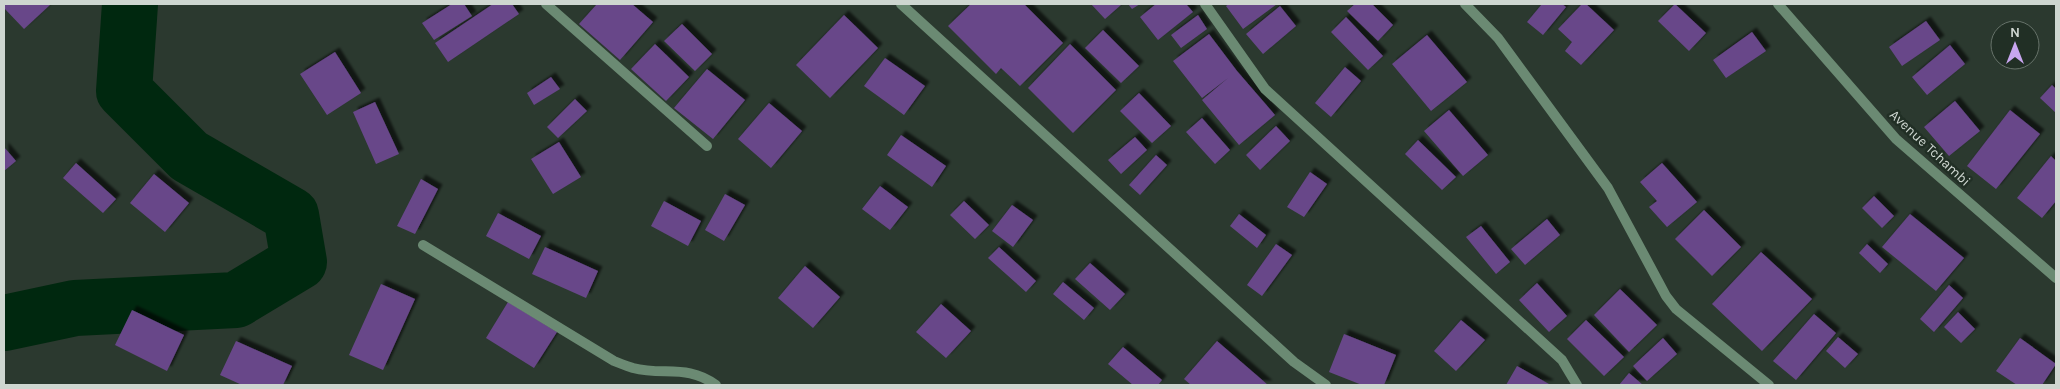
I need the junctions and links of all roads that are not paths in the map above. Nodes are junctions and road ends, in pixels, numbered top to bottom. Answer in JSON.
{"nodes":[{"id":1,"x":546,"y":4,"type":"edge"},
{"id":2,"x":900,"y":4,"type":"edge"},
{"id":3,"x":1205,"y":4,"type":"edge"},
{"id":4,"x":1465,"y":4,"type":"edge"},
{"id":5,"x":1778,"y":4,"type":"edge"},
{"id":6,"x":707,"y":146,"type":"dead end"},
{"id":7,"x":423,"y":245,"type":"dead end"},
{"id":8,"x":2056,"y":278,"type":"edge"},
{"id":9,"x":716,"y":385,"type":"edge"},
{"id":10,"x":1326,"y":385,"type":"edge"},
{"id":11,"x":1577,"y":385,"type":"edge"},
{"id":12,"x":1768,"y":385,"type":"edge"}],
"edges":[{"from":1,"to":6,"type":"street"},
{"from":2,"to":10,"type":"street"},
{"from":3,"to":11,"type":"street"},
{"from":4,"to":12,"type":"street"},
{"from":5,"to":8,"type":"street","name":"Avenue Tchambi"},
{"from":7,"to":9,"type":"street"}]}
